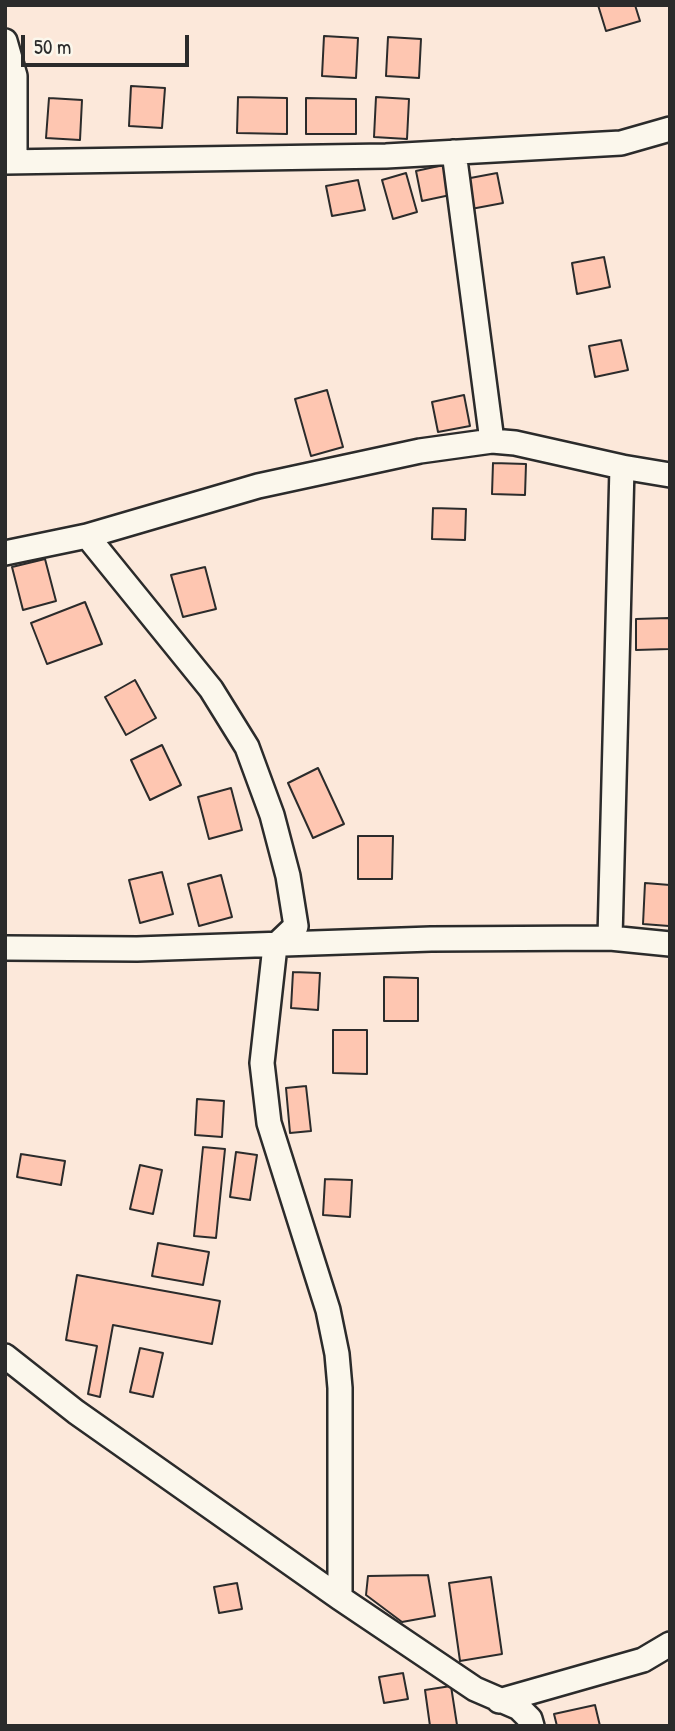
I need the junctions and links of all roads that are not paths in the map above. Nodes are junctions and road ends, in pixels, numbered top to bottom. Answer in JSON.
{"nodes":[{"id":1,"x":5,"y":41,"type":"edge"},
{"id":2,"x":670,"y":129,"type":"edge"},
{"id":3,"x":454,"y":152,"type":"junction"},
{"id":4,"x":10,"y":162,"type":"edge"},
{"id":5,"x":492,"y":441,"type":"junction"},
{"id":6,"x":622,"y":467,"type":"junction"},
{"id":7,"x":670,"y":475,"type":"edge"},
{"id":8,"x":87,"y":536,"type":"junction"},
{"id":9,"x":5,"y":553,"type":"edge"},
{"id":10,"x":610,"y":938,"type":"junction"},
{"id":11,"x":670,"y":944,"type":"edge"},
{"id":12,"x":275,"y":946,"type":"junction"},
{"id":13,"x":5,"y":948,"type":"edge"},
{"id":14,"x":5,"y":1356,"type":"edge"},
{"id":15,"x":340,"y":1598,"type":"junction"},
{"id":16,"x":670,"y":1644,"type":"edge"},
{"id":17,"x":499,"y":1701,"type":"junction"},
{"id":18,"x":532,"y":1726,"type":"edge"}],
"edges":[{"from":1,"to":4,"type":"street"},
{"from":2,"to":3,"type":"street"},
{"from":3,"to":4,"type":"street"},
{"from":3,"to":5,"type":"street"},
{"from":5,"to":6,"type":"street"},
{"from":5,"to":8,"type":"street"},
{"from":6,"to":7,"type":"street"},
{"from":6,"to":10,"type":"street"},
{"from":8,"to":9,"type":"street"},
{"from":8,"to":12,"type":"street"},
{"from":10,"to":11,"type":"street"},
{"from":10,"to":12,"type":"street"},
{"from":12,"to":13,"type":"street"},
{"from":12,"to":15,"type":"street"},
{"from":14,"to":15,"type":"street"},
{"from":15,"to":17,"type":"street"},
{"from":16,"to":17,"type":"street"},
{"from":17,"to":18,"type":"street"}]}
